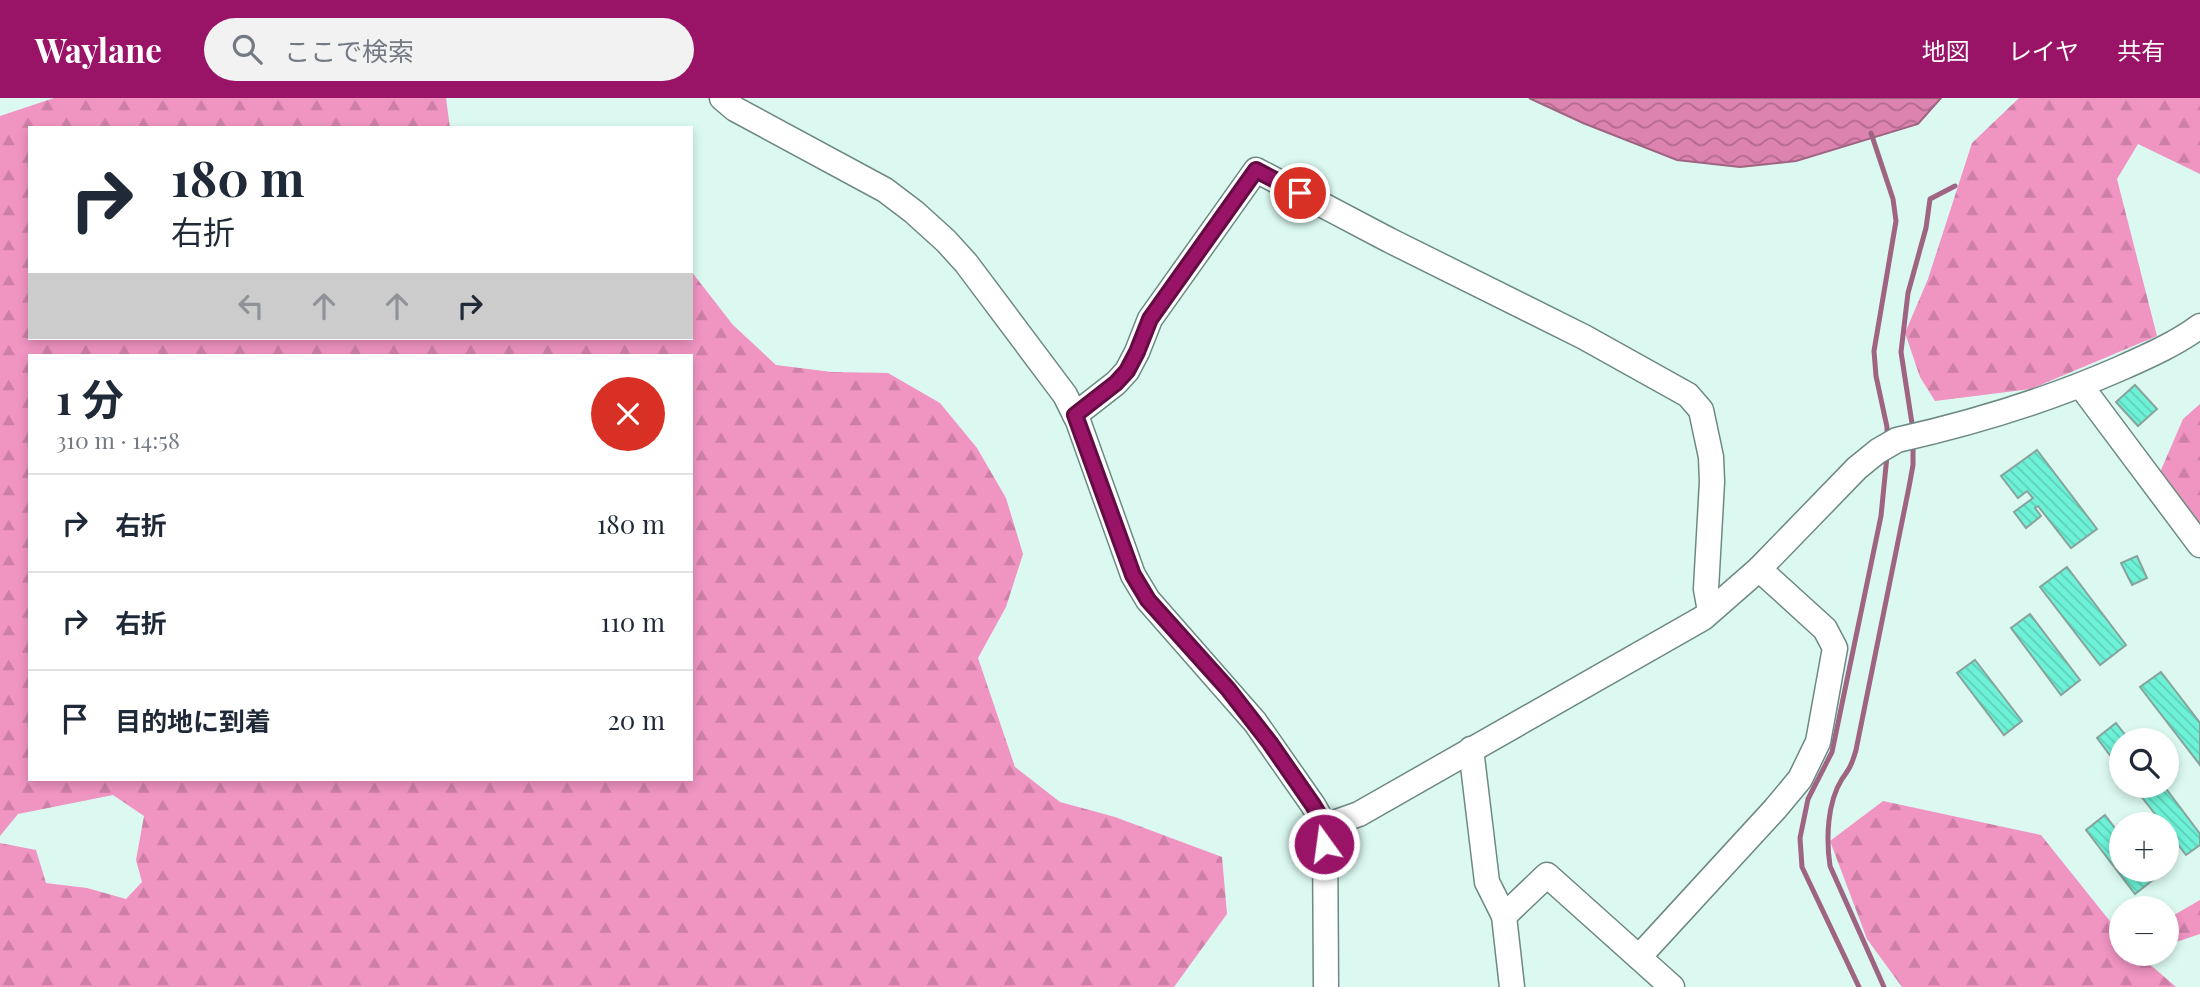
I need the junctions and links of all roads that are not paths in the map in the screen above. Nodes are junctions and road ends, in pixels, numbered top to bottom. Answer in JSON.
{"nodes":[{"id":1,"x":722,"y":98,"type":"edge"},
{"id":2,"x":2200,"y":326,"type":"edge"},
{"id":3,"x":2081,"y":386,"type":"junction"},
{"id":4,"x":1075,"y":415,"type":"junction"},
{"id":5,"x":2200,"y":545,"type":"edge"},
{"id":6,"x":1759,"y":569,"type":"junction"},
{"id":7,"x":1710,"y":611,"type":"junction"},
{"id":8,"x":1471,"y":749,"type":"junction"},
{"id":9,"x":1325,"y":825,"type":"junction"},
{"id":10,"x":1504,"y":916,"type":"junction"},
{"id":11,"x":1639,"y":957,"type":"junction"},
{"id":12,"x":1326,"y":987,"type":"edge"},
{"id":13,"x":1513,"y":987,"type":"edge"},
{"id":14,"x":1672,"y":987,"type":"edge"}],
"edges":[{"from":1,"to":4,"type":"street"},
{"from":2,"to":3,"type":"street"},
{"from":3,"to":5,"type":"street"},
{"from":3,"to":6,"type":"street"},
{"from":4,"to":7,"type":"street"},
{"from":4,"to":9,"type":"street"},
{"from":6,"to":7,"type":"street"},
{"from":6,"to":11,"type":"street"},
{"from":7,"to":8,"type":"street"},
{"from":8,"to":9,"type":"street"},
{"from":8,"to":10,"type":"street"},
{"from":9,"to":12,"type":"street"},
{"from":10,"to":11,"type":"street"},
{"from":10,"to":13,"type":"street"},
{"from":11,"to":14,"type":"street"}]}
